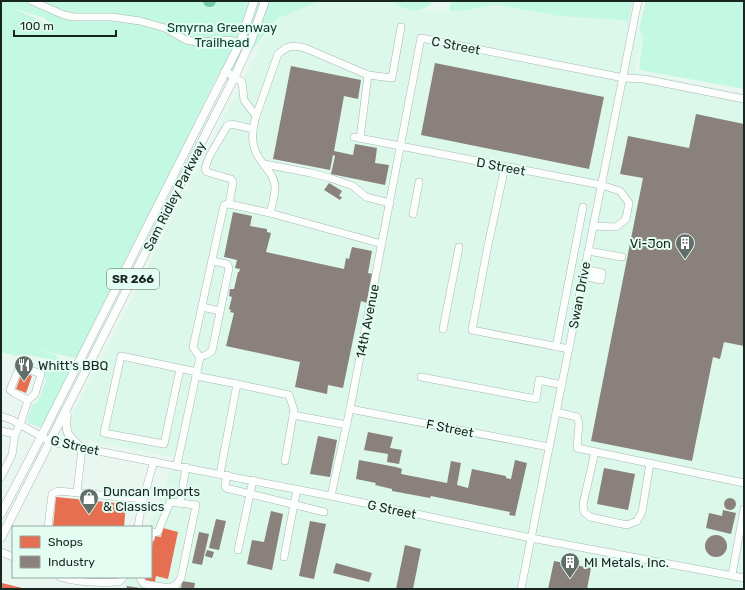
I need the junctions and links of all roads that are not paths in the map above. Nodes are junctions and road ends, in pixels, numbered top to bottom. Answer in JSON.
{"nodes":[{"id":1,"x":32,"y":1,"type":"edge"},
{"id":2,"x":254,"y":1,"type":"edge"},
{"id":3,"x":265,"y":1,"type":"edge"},
{"id":4,"x":638,"y":1,"type":"edge"},
{"id":5,"x":401,"y":27,"type":"dead end"},
{"id":6,"x":240,"y":43,"type":"junction"},
{"id":7,"x":225,"y":71,"type":"junction"},
{"id":8,"x":368,"y":75,"type":"junction"},
{"id":9,"x":235,"y":76,"type":"junction"},
{"id":10,"x":624,"y":78,"type":"junction"},
{"id":11,"x":744,"y":99,"type":"edge"},
{"id":12,"x":256,"y":116,"type":"junction"},
{"id":13,"x":253,"y":129,"type":"junction"},
{"id":14,"x":401,"y":147,"type":"junction"},
{"id":15,"x":264,"y":164,"type":"junction"},
{"id":16,"x":505,"y":167,"type":"junction"},
{"id":17,"x":419,"y":182,"type":"dead end"},
{"id":18,"x":601,"y":186,"type":"junction"},
{"id":19,"x":390,"y":202,"type":"junction"},
{"id":20,"x":229,"y":204,"type":"junction"},
{"id":21,"x":583,"y":208,"type":"dead end"},
{"id":22,"x":270,"y":213,"type":"junction"},
{"id":23,"x":413,"y":214,"type":"dead end"},
{"id":24,"x":593,"y":226,"type":"junction"},
{"id":25,"x":382,"y":244,"type":"junction"},
{"id":26,"x":459,"y":247,"type":"dead end"},
{"id":27,"x":588,"y":251,"type":"junction"},
{"id":28,"x":622,"y":257,"type":"dead end"},
{"id":29,"x":212,"y":261,"type":"junction"},
{"id":30,"x":202,"y":307,"type":"junction"},
{"id":31,"x":220,"y":311,"type":"junction"},
{"id":32,"x":443,"y":329,"type":"dead end"},
{"id":33,"x":556,"y":346,"type":"junction"},
{"id":34,"x":569,"y":349,"type":"junction"},
{"id":35,"x":200,"y":357,"type":"junction"},
{"id":36,"x":180,"y":369,"type":"junction"},
{"id":37,"x":197,"y":374,"type":"junction"},
{"id":38,"x":421,"y":377,"type":"dead end"},
{"id":39,"x":237,"y":384,"type":"junction"},
{"id":40,"x":562,"y":385,"type":"junction"},
{"id":41,"x":28,"y":400,"type":"junction"},
{"id":42,"x":68,"y":407,"type":"junction"},
{"id":43,"x":350,"y":409,"type":"junction"},
{"id":44,"x":556,"y":412,"type":"junction"},
{"id":45,"x":294,"y":414,"type":"junction"},
{"id":46,"x":1,"y":416,"type":"edge"},
{"id":47,"x":20,"y":425,"type":"junction"},
{"id":48,"x":347,"y":425,"type":"junction"},
{"id":49,"x":1,"y":431,"type":"edge"},
{"id":50,"x":16,"y":434,"type":"junction"},
{"id":51,"x":41,"y":437,"type":"junction"},
{"id":52,"x":51,"y":442,"type":"junction"},
{"id":53,"x":549,"y":447,"type":"junction"},
{"id":54,"x":82,"y":448,"type":"junction"},
{"id":55,"x":595,"y":452,"type":"junction"},
{"id":56,"x":154,"y":461,"type":"junction"},
{"id":57,"x":285,"y":461,"type":"dead end"},
{"id":58,"x":650,"y":463,"type":"junction"},
{"id":59,"x":178,"y":465,"type":"junction"},
{"id":60,"x":186,"y":467,"type":"junction"},
{"id":61,"x":224,"y":474,"type":"junction"},
{"id":62,"x":1,"y":477,"type":"edge"},
{"id":63,"x":253,"y":480,"type":"junction"},
{"id":64,"x":744,"y":483,"type":"edge"},
{"id":65,"x":297,"y":489,"type":"junction"},
{"id":66,"x":77,"y":492,"type":"junction"},
{"id":67,"x":250,"y":494,"type":"junction"},
{"id":68,"x":332,"y":496,"type":"junction"},
{"id":69,"x":143,"y":499,"type":"junction"},
{"id":70,"x":180,"y":503,"type":"junction"},
{"id":71,"x":294,"y":505,"type":"junction"},
{"id":72,"x":744,"y":509,"type":"edge"},
{"id":73,"x":324,"y":512,"type":"dead end"},
{"id":74,"x":1,"y":514,"type":"edge"},
{"id":75,"x":48,"y":526,"type":"edge"},
{"id":76,"x":138,"y":526,"type":"edge"},
{"id":77,"x":152,"y":533,"type":"edge"},
{"id":78,"x":1,"y":538,"type":"edge"},
{"id":79,"x":531,"y":538,"type":"junction"},
{"id":80,"x":238,"y":550,"type":"dead end"},
{"id":81,"x":1,"y":552,"type":"edge"},
{"id":82,"x":12,"y":557,"type":"edge"},
{"id":83,"x":284,"y":557,"type":"dead end"},
{"id":84,"x":732,"y":575,"type":"junction"},
{"id":85,"x":63,"y":578,"type":"edge"},
{"id":86,"x":123,"y":578,"type":"edge"},
{"id":87,"x":140,"y":578,"type":"edge"},
{"id":88,"x":744,"y":578,"type":"edge"},
{"id":89,"x":521,"y":589,"type":"edge"}],
"edges":[{"from":1,"to":6,"type":"street"},
{"from":2,"to":6,"type":"main road","name":"Sam Ridley Parkway","number":"SR 266"},
{"from":3,"to":9,"type":"main road","name":"Sam Ridley Parkway","number":"SR 266"},
{"from":4,"to":10,"type":"street","name":"Swan Drive"},
{"from":5,"to":8,"type":"street"},
{"from":6,"to":7,"type":"main road","name":"Sam Ridley Parkway","number":"SR 266"},
{"from":7,"to":9,"type":"street"},
{"from":7,"to":51,"type":"main road","name":"Sam Ridley Parkway","number":"SR 266"},
{"from":8,"to":12,"type":"street"},
{"from":8,"to":14,"type":"street"},
{"from":9,"to":12,"type":"street"},
{"from":9,"to":42,"type":"main road","name":"Sam Ridley Parkway","number":"SR 266"},
{"from":10,"to":11,"type":"street"},
{"from":10,"to":14,"type":"street","name":"C Street"},
{"from":10,"to":18,"type":"street","name":"Swan Drive"},
{"from":12,"to":13,"type":"street"},
{"from":13,"to":15,"type":"street"},
{"from":13,"to":20,"type":"street"},
{"from":14,"to":16,"type":"street","name":"D Street"},
{"from":14,"to":19,"type":"street","name":"14th Avenue"},
{"from":15,"to":19,"type":"street"},
{"from":15,"to":22,"type":"street"},
{"from":16,"to":18,"type":"street","name":"D Street"},
{"from":16,"to":33,"type":"street"},
{"from":17,"to":23,"type":"street"},
{"from":18,"to":24,"type":"street","name":"Swan Drive"},
{"from":18,"to":24,"type":"street","name":"D Street"},
{"from":19,"to":25,"type":"street","name":"14th Avenue"},
{"from":20,"to":22,"type":"street"},
{"from":20,"to":29,"type":"street"},
{"from":21,"to":33,"type":"street"},
{"from":22,"to":25,"type":"street"},
{"from":24,"to":27,"type":"street","name":"Swan Drive"},
{"from":25,"to":43,"type":"street","name":"14th Avenue"},
{"from":26,"to":32,"type":"street"},
{"from":27,"to":28,"type":"street"},
{"from":27,"to":34,"type":"street","name":"Swan Drive"},
{"from":29,"to":30,"type":"street"},
{"from":29,"to":31,"type":"street"},
{"from":30,"to":31,"type":"street"},
{"from":30,"to":35,"type":"street"},
{"from":31,"to":35,"type":"street"},
{"from":33,"to":34,"type":"street"},
{"from":34,"to":40,"type":"street","name":"Swan Drive"},
{"from":35,"to":37,"type":"street"},
{"from":36,"to":36,"type":"street"},
{"from":36,"to":37,"type":"street"},
{"from":37,"to":39,"type":"street"},
{"from":37,"to":59,"type":"street"},
{"from":38,"to":40,"type":"street"},
{"from":39,"to":45,"type":"street"},
{"from":39,"to":61,"type":"street"},
{"from":40,"to":44,"type":"street","name":"Swan Drive"},
{"from":41,"to":41,"type":"street"},
{"from":41,"to":47,"type":"street"},
{"from":42,"to":52,"type":"main road","name":"Sam Ridley Parkway","number":"SR 266"},
{"from":42,"to":54,"type":"main road"},
{"from":43,"to":48,"type":"street","name":"14th Avenue"},
{"from":43,"to":53,"type":"street","name":"F Street"},
{"from":44,"to":53,"type":"street","name":"Swan Drive"},
{"from":44,"to":55,"type":"street"},
{"from":45,"to":48,"type":"street"},
{"from":45,"to":57,"type":"street"},
{"from":46,"to":47,"type":"street","name":"G Street"},
{"from":47,"to":50,"type":"street"},
{"from":47,"to":51,"type":"street","name":"G Street"},
{"from":48,"to":68,"type":"street","name":"14th Avenue"},
{"from":49,"to":50,"type":"street"},
{"from":50,"to":62,"type":"street"},
{"from":51,"to":52,"type":"street","name":"G Street"},
{"from":51,"to":74,"type":"main road","name":"Sam Ridley Parkway","number":"SR 266"},
{"from":52,"to":54,"type":"street","name":"G Street"},
{"from":52,"to":78,"type":"main road","name":"Sam Ridley Parkway","number":"SR 266"},
{"from":53,"to":79,"type":"street","name":"Swan Drive"},
{"from":54,"to":56,"type":"street","name":"G Street"},
{"from":54,"to":66,"type":"street"},
{"from":55,"to":58,"type":"street"},
{"from":55,"to":58,"type":"street"},
{"from":56,"to":59,"type":"street","name":"G Street"},
{"from":56,"to":69,"type":"street"},
{"from":58,"to":64,"type":"street"},
{"from":59,"to":60,"type":"street","name":"G Street"},
{"from":60,"to":61,"type":"street","name":"G Street"},
{"from":60,"to":70,"type":"street"},
{"from":61,"to":63,"type":"street","name":"G Street"},
{"from":61,"to":67,"type":"street"},
{"from":63,"to":65,"type":"street","name":"G Street"},
{"from":63,"to":67,"type":"street"},
{"from":65,"to":68,"type":"street","name":"G Street"},
{"from":65,"to":71,"type":"street"},
{"from":66,"to":69,"type":"street"},
{"from":66,"to":75,"type":"street"},
{"from":67,"to":71,"type":"street"},
{"from":67,"to":80,"type":"street"},
{"from":68,"to":79,"type":"street","name":"G Street"},
{"from":69,"to":76,"type":"street"},
{"from":70,"to":77,"type":"street"},
{"from":70,"to":87,"type":"street"},
{"from":71,"to":73,"type":"street"},
{"from":71,"to":83,"type":"street"},
{"from":72,"to":84,"type":"street"},
{"from":79,"to":84,"type":"street","name":"G Street"},
{"from":79,"to":89,"type":"street","name":"Swan Drive"},
{"from":81,"to":82,"type":"street"},
{"from":84,"to":88,"type":"street","name":"G Street"},
{"from":85,"to":86,"type":"street"}]}
